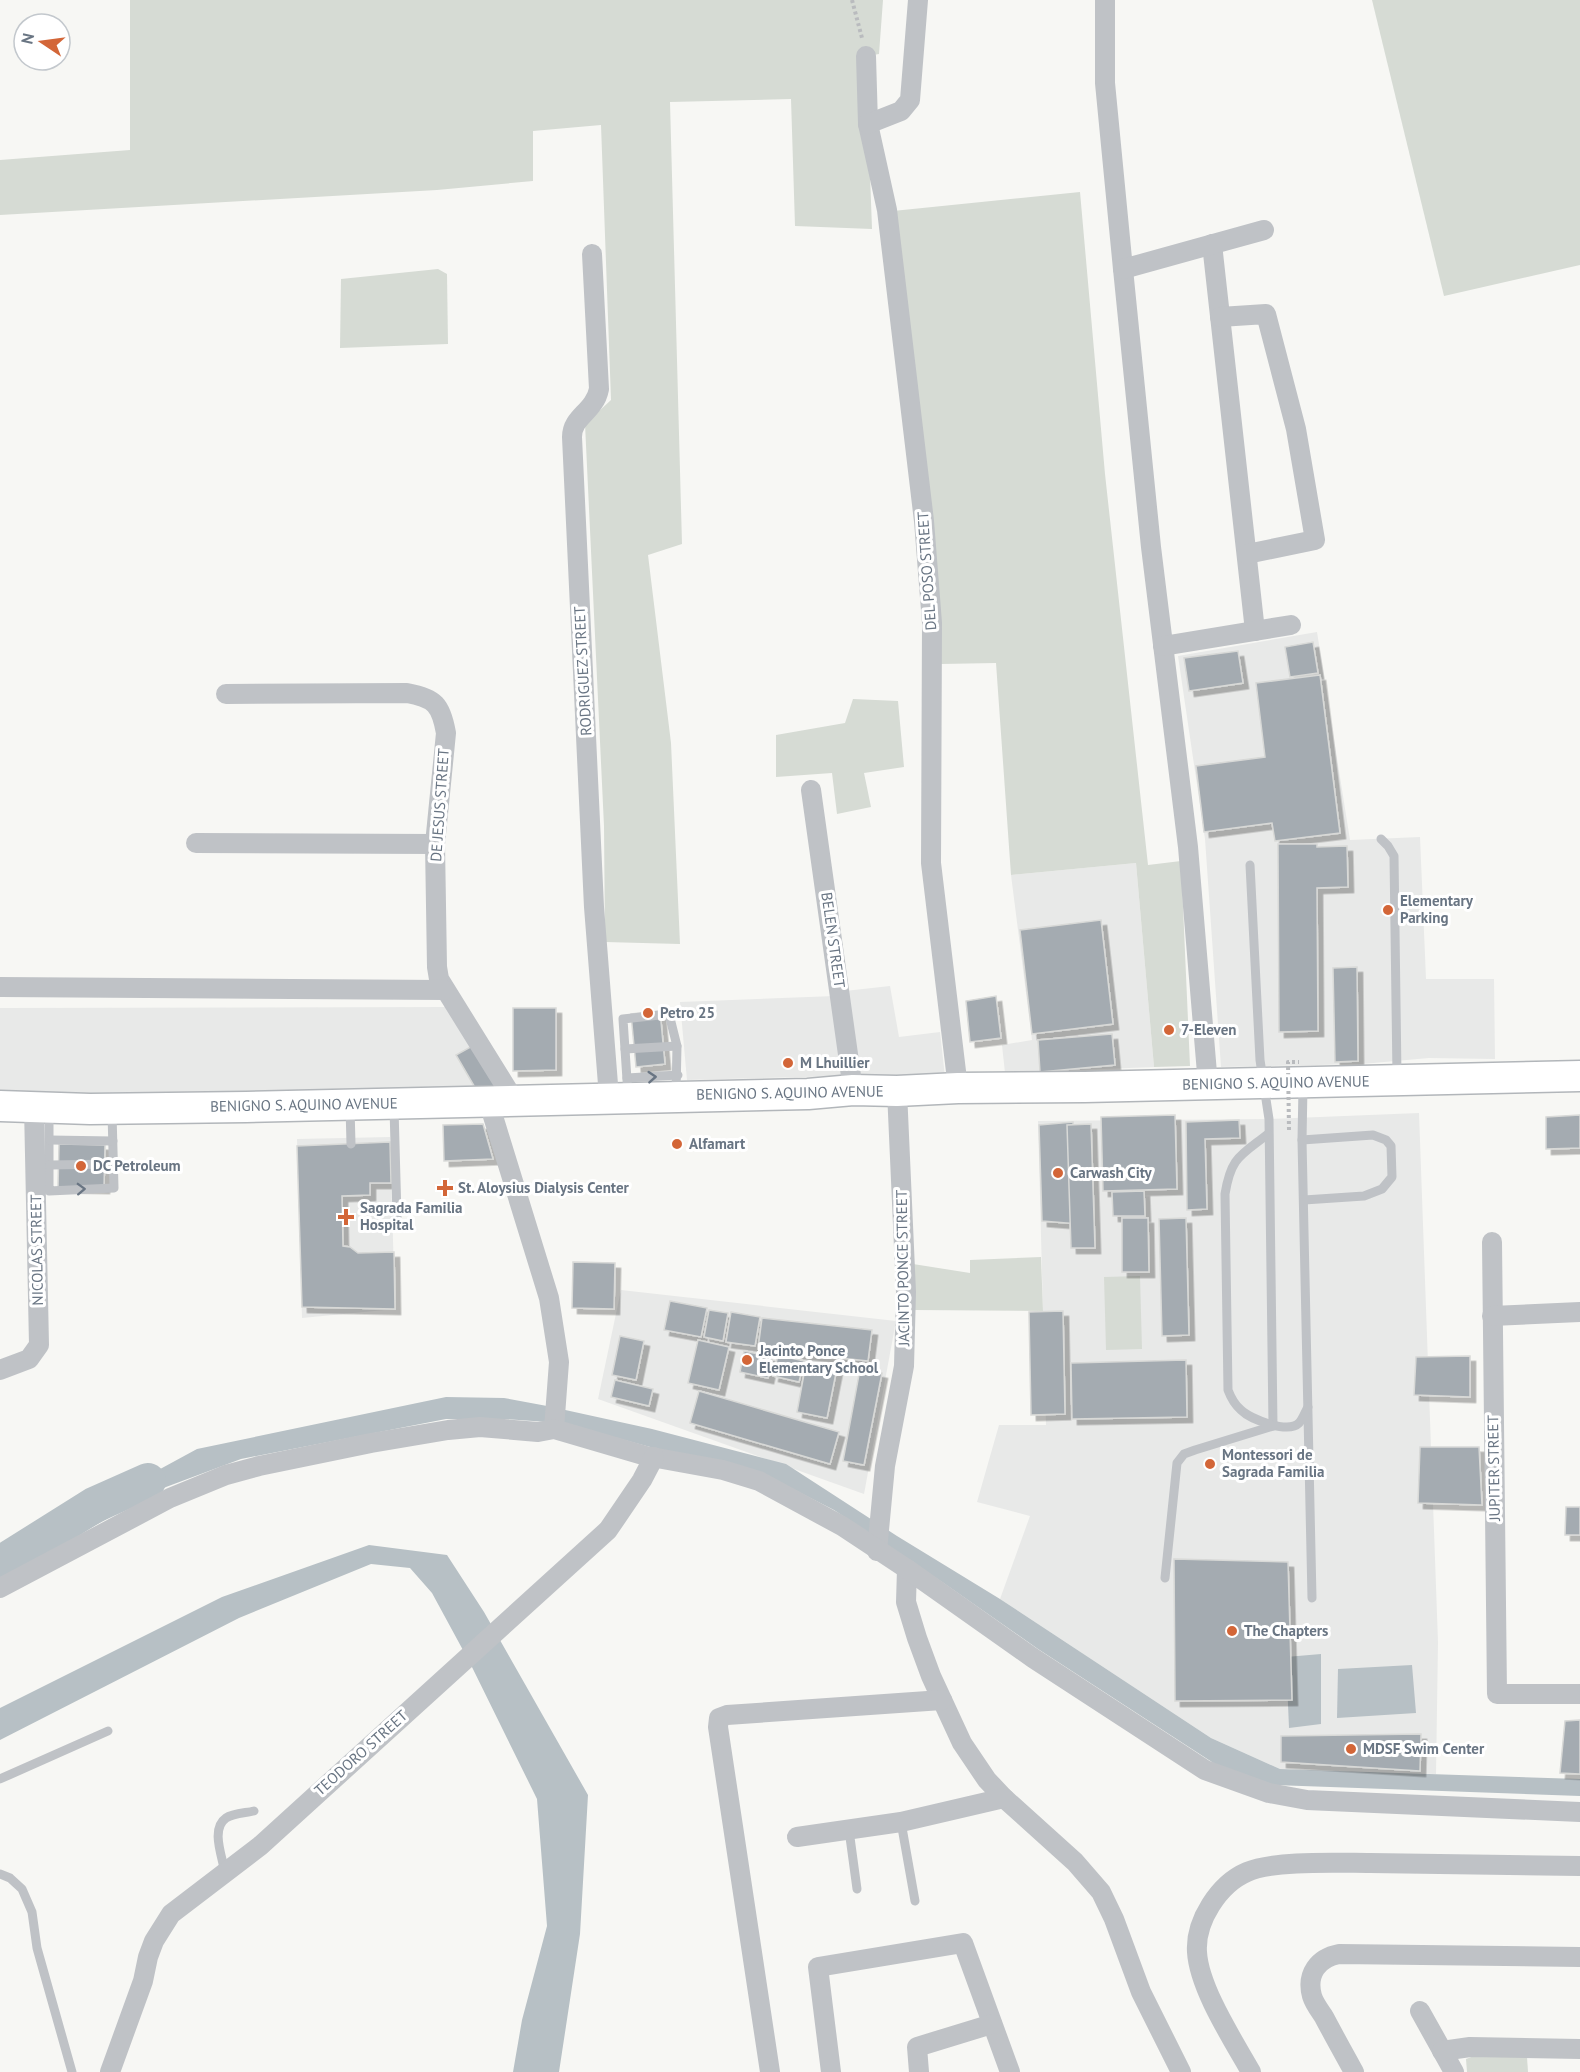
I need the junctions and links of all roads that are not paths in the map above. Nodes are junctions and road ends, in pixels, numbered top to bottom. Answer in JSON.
{"nodes":[{"id":1,"x":918,"y":0,"type":"edge"},
{"id":2,"x":1106,"y":0,"type":"edge"},
{"id":3,"x":866,"y":56,"type":"road end"},
{"id":4,"x":868,"y":124,"type":"junction"},
{"id":5,"x":1264,"y":230,"type":"dead end"},
{"id":6,"x":1212,"y":244,"type":"junction"},
{"id":7,"x":592,"y":254,"type":"dead end"},
{"id":8,"x":1123,"y":269,"type":"junction"},
{"id":9,"x":1220,"y":317,"type":"junction"},
{"id":10,"x":1247,"y":554,"type":"junction"},
{"id":11,"x":1291,"y":625,"type":"dead end"},
{"id":12,"x":1255,"y":631,"type":"junction"},
{"id":13,"x":1163,"y":646,"type":"junction"},
{"id":14,"x":226,"y":694,"type":"dead end"},
{"id":15,"x":811,"y":790,"type":"dead end"},
{"id":16,"x":1382,"y":839,"type":"dead end"},
{"id":17,"x":196,"y":843,"type":"dead end"},
{"id":18,"x":435,"y":844,"type":"junction"},
{"id":19,"x":1250,"y":865,"type":"dead end"},
{"id":20,"x":0,"y":987,"type":"edge"},
{"id":21,"x":444,"y":990,"type":"junction"},
{"id":22,"x":676,"y":1046,"type":"junction"},
{"id":23,"x":625,"y":1049,"type":"junction"},
{"id":24,"x":1301,"y":1072,"type":"junction"},
{"id":25,"x":1580,"y":1076,"type":"edge"},
{"id":26,"x":1397,"y":1081,"type":"junction"},
{"id":27,"x":1264,"y":1082,"type":"junction"},
{"id":28,"x":677,"y":1085,"type":"junction"},
{"id":29,"x":1208,"y":1085,"type":"junction"},
{"id":30,"x":958,"y":1088,"type":"junction"},
{"id":31,"x":853,"y":1090,"type":"junction"},
{"id":32,"x":621,"y":1091,"type":"junction"},
{"id":33,"x":897,"y":1091,"type":"junction"},
{"id":34,"x":501,"y":1100,"type":"junction"},
{"id":35,"x":393,"y":1103,"type":"junction"},
{"id":36,"x":350,"y":1104,"type":"junction"},
{"id":37,"x":0,"y":1106,"type":"edge"},
{"id":38,"x":42,"y":1108,"type":"junction"},
{"id":39,"x":112,"y":1108,"type":"junction"},
{"id":40,"x":1268,"y":1134,"type":"junction"},
{"id":41,"x":50,"y":1140,"type":"junction"},
{"id":42,"x":1302,"y":1140,"type":"junction"},
{"id":43,"x":113,"y":1141,"type":"junction"},
{"id":44,"x":351,"y":1144,"type":"dead end"},
{"id":45,"x":114,"y":1164,"type":"junction"},
{"id":46,"x":50,"y":1165,"type":"junction"},
{"id":47,"x":1304,"y":1200,"type":"junction"},
{"id":48,"x":397,"y":1216,"type":"dead end"},
{"id":49,"x":1492,"y":1242,"type":"dead end"},
{"id":50,"x":1580,"y":1312,"type":"edge"},
{"id":51,"x":1492,"y":1316,"type":"junction"},
{"id":52,"x":0,"y":1370,"type":"edge"},
{"id":53,"x":1309,"y":1404,"type":"junction"},
{"id":54,"x":1273,"y":1426,"type":"junction"},
{"id":55,"x":554,"y":1430,"type":"junction"},
{"id":56,"x":654,"y":1457,"type":"junction"},
{"id":57,"x":877,"y":1551,"type":"junction"},
{"id":58,"x":907,"y":1569,"type":"junction"},
{"id":59,"x":1165,"y":1578,"type":"dead end"},
{"id":60,"x":0,"y":1588,"type":"edge"},
{"id":61,"x":1312,"y":1598,"type":"dead end"},
{"id":62,"x":1580,"y":1694,"type":"edge"},
{"id":63,"x":942,"y":1700,"type":"junction"},
{"id":64,"x":108,"y":1731,"type":"dead end"},
{"id":65,"x":0,"y":1779,"type":"edge"},
{"id":66,"x":1004,"y":1798,"type":"junction"},
{"id":67,"x":254,"y":1811,"type":"dead end"},
{"id":68,"x":1580,"y":1812,"type":"edge"},
{"id":69,"x":902,"y":1822,"type":"junction"},
{"id":70,"x":849,"y":1830,"type":"junction"},
{"id":71,"x":796,"y":1837,"type":"dead end"},
{"id":72,"x":1580,"y":1866,"type":"edge"},
{"id":73,"x":225,"y":1873,"type":"junction"},
{"id":74,"x":0,"y":1874,"type":"edge"},
{"id":75,"x":857,"y":1889,"type":"dead end"},
{"id":76,"x":915,"y":1901,"type":"dead end"},
{"id":77,"x":1580,"y":1957,"type":"edge"},
{"id":78,"x":1420,"y":2011,"type":"dead end"},
{"id":79,"x":992,"y":2024,"type":"junction"},
{"id":80,"x":1580,"y":2049,"type":"edge"},
{"id":81,"x":1442,"y":2051,"type":"junction"},
{"id":82,"x":72,"y":2072,"type":"edge"},
{"id":83,"x":110,"y":2072,"type":"edge"},
{"id":84,"x":770,"y":2072,"type":"edge"},
{"id":85,"x":831,"y":2072,"type":"edge"},
{"id":86,"x":920,"y":2072,"type":"edge"},
{"id":87,"x":1010,"y":2072,"type":"edge"},
{"id":88,"x":1181,"y":2072,"type":"edge"},
{"id":89,"x":1251,"y":2072,"type":"edge"},
{"id":90,"x":1354,"y":2072,"type":"edge"},
{"id":91,"x":1454,"y":2072,"type":"edge"}],
"edges":[{"from":1,"to":4,"type":"street"},
{"from":2,"to":8,"type":"street"},
{"from":3,"to":4,"type":"street","name":"DEL POSO STREET"},
{"from":4,"to":30,"type":"street","name":"DEL POSO STREET"},
{"from":5,"to":6,"type":"street"},
{"from":6,"to":8,"type":"street"},
{"from":6,"to":9,"type":"street"},
{"from":7,"to":32,"type":"street","name":"RODRIGUEZ STREET"},
{"from":8,"to":13,"type":"street"},
{"from":9,"to":10,"type":"street"},
{"from":9,"to":10,"type":"street"},
{"from":10,"to":12,"type":"street"},
{"from":11,"to":12,"type":"street"},
{"from":12,"to":13,"type":"street"},
{"from":13,"to":29,"type":"street"},
{"from":14,"to":18,"type":"street","name":"DE JESUS STREET"},
{"from":15,"to":31,"type":"street","name":"BELEN STREET"},
{"from":16,"to":26,"type":"lane"},
{"from":17,"to":18,"type":"street"},
{"from":18,"to":21,"type":"street","name":"DE JESUS STREET"},
{"from":19,"to":27,"type":"lane"},
{"from":20,"to":21,"type":"street"},
{"from":21,"to":34,"type":"street","name":"DE JESUS STREET"},
{"from":22,"to":23,"type":"lane"},
{"from":22,"to":23,"type":"lane"},
{"from":22,"to":28,"type":"lane"},
{"from":23,"to":32,"type":"lane"},
{"from":24,"to":26,"type":"main road","name":"BENIGNO S. AQUINO AVENUE"},
{"from":24,"to":27,"type":"main road","name":"BENIGNO S. AQUINO AVENUE"},
{"from":24,"to":42,"type":"lane"},
{"from":25,"to":26,"type":"main road","name":"BENIGNO S. AQUINO AVENUE"},
{"from":27,"to":29,"type":"main road","name":"BENIGNO S. AQUINO AVENUE"},
{"from":27,"to":40,"type":"lane"},
{"from":28,"to":31,"type":"main road","name":"BENIGNO S. AQUINO AVENUE"},
{"from":28,"to":32,"type":"main road","name":"BENIGNO S. AQUINO AVENUE"},
{"from":29,"to":30,"type":"main road","name":"BENIGNO S. AQUINO AVENUE"},
{"from":30,"to":33,"type":"main road","name":"BENIGNO S. AQUINO AVENUE"},
{"from":31,"to":33,"type":"main road","name":"BENIGNO S. AQUINO AVENUE"},
{"from":32,"to":34,"type":"main road","name":"BENIGNO S. AQUINO AVENUE"},
{"from":33,"to":57,"type":"street","name":"JACINTO PONCE STREET"},
{"from":34,"to":35,"type":"main road","name":"BENIGNO S. AQUINO AVENUE"},
{"from":34,"to":55,"type":"street","name":"DE JESUS STREET"},
{"from":35,"to":36,"type":"main road","name":"BENIGNO S. AQUINO AVENUE"},
{"from":35,"to":48,"type":"lane"},
{"from":36,"to":39,"type":"main road","name":"BENIGNO S. AQUINO AVENUE"},
{"from":36,"to":44,"type":"lane"},
{"from":37,"to":38,"type":"main road","name":"BENIGNO S. AQUINO AVENUE"},
{"from":38,"to":39,"type":"main road","name":"BENIGNO S. AQUINO AVENUE"},
{"from":38,"to":41,"type":"lane"},
{"from":38,"to":52,"type":"street","name":"NICOLAS STREET"},
{"from":39,"to":43,"type":"lane"},
{"from":40,"to":54,"type":"lane"},
{"from":40,"to":54,"type":"lane"},
{"from":41,"to":43,"type":"lane"},
{"from":41,"to":46,"type":"lane"},
{"from":42,"to":47,"type":"lane"},
{"from":42,"to":47,"type":"lane"},
{"from":43,"to":45,"type":"lane"},
{"from":45,"to":46,"type":"lane"},
{"from":46,"to":45,"type":"lane","one_way":true},
{"from":47,"to":53,"type":"lane"},
{"from":49,"to":51,"type":"street","name":"JUPITER STREET"},
{"from":50,"to":51,"type":"street"},
{"from":51,"to":62,"type":"street","name":"JUPITER STREET"},
{"from":53,"to":54,"type":"lane"},
{"from":53,"to":61,"type":"lane"},
{"from":54,"to":59,"type":"lane"},
{"from":55,"to":56,"type":"street"},
{"from":55,"to":60,"type":"street"},
{"from":56,"to":57,"type":"street"},
{"from":56,"to":73,"type":"street","name":"TEODORO STREET"},
{"from":57,"to":58,"type":"street"},
{"from":58,"to":63,"type":"street"},
{"from":58,"to":68,"type":"street"},
{"from":63,"to":66,"type":"street"},
{"from":63,"to":84,"type":"street"},
{"from":64,"to":65,"type":"lane"},
{"from":66,"to":69,"type":"street"},
{"from":66,"to":88,"type":"street"},
{"from":67,"to":73,"type":"lane"},
{"from":69,"to":70,"type":"street"},
{"from":69,"to":76,"type":"lane"},
{"from":70,"to":71,"type":"street"},
{"from":70,"to":75,"type":"lane"},
{"from":72,"to":89,"type":"street"},
{"from":73,"to":83,"type":"street","name":"TEODORO STREET"},
{"from":74,"to":82,"type":"lane"},
{"from":77,"to":90,"type":"street"},
{"from":78,"to":81,"type":"street"},
{"from":79,"to":85,"type":"street"},
{"from":79,"to":86,"type":"street"},
{"from":79,"to":87,"type":"street"},
{"from":80,"to":81,"type":"street"},
{"from":81,"to":91,"type":"street"}]}
